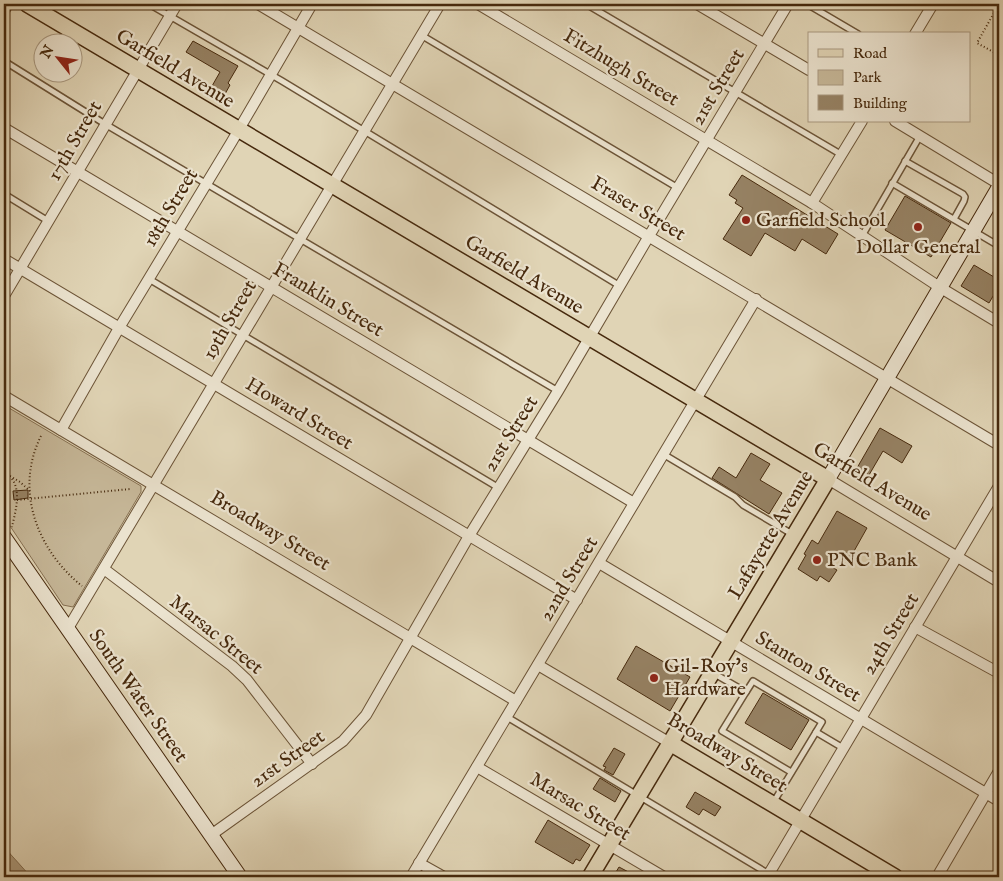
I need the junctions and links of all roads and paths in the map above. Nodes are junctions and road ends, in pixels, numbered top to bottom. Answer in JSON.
{"nodes":[{"id":1,"x":8,"y":4,"type":"edge"},
{"id":2,"x":27,"y":4,"type":"edge"},
{"id":3,"x":149,"y":4,"type":"edge"},
{"id":4,"x":177,"y":4,"type":"edge"},
{"id":5,"x":258,"y":4,"type":"edge"},
{"id":6,"x":312,"y":4,"type":"edge"},
{"id":7,"x":440,"y":4,"type":"edge"},
{"id":8,"x":478,"y":4,"type":"edge"},
{"id":9,"x":586,"y":4,"type":"edge"},
{"id":10,"x":697,"y":4,"type":"edge"},
{"id":11,"x":788,"y":4,"type":"edge"},
{"id":12,"x":807,"y":4,"type":"edge"},
{"id":13,"x":933,"y":4,"type":"edge"},
{"id":14,"x":999,"y":4,"type":"edge"},
{"id":15,"x":4,"y":11,"type":"edge"},
{"id":16,"x":170,"y":16,"type":"junction"},
{"id":17,"x":298,"y":28,"type":"junction"},
{"id":18,"x":855,"y":32,"type":"edge"},
{"id":19,"x":916,"y":32,"type":"edge"},
{"id":20,"x":421,"y":35,"type":"junction"},
{"id":21,"x":764,"y":44,"type":"junction"},
{"id":22,"x":999,"y":55,"type":"edge"},
{"id":23,"x":4,"y":61,"type":"edge"},
{"id":24,"x":808,"y":69,"type":"edge"},
{"id":25,"x":137,"y":70,"type":"junction"},
{"id":26,"x":271,"y":75,"type":"junction"},
{"id":27,"x":392,"y":83,"type":"junction"},
{"id":28,"x":734,"y":92,"type":"junction"},
{"id":29,"x":861,"y":122,"type":"edge"},
{"id":30,"x":897,"y":122,"type":"edge"},
{"id":31,"x":105,"y":124,"type":"junction"},
{"id":32,"x":4,"y":128,"type":"edge"},
{"id":33,"x":239,"y":130,"type":"junction"},
{"id":34,"x":364,"y":130,"type":"junction"},
{"id":35,"x":920,"y":136,"type":"junction"},
{"id":36,"x":707,"y":140,"type":"junction"},
{"id":37,"x":842,"y":155,"type":"junction"},
{"id":38,"x":906,"y":161,"type":"junction"},
{"id":39,"x":78,"y":172,"type":"junction"},
{"id":40,"x":207,"y":183,"type":"junction"},
{"id":41,"x":892,"y":183,"type":"junction"},
{"id":42,"x":332,"y":184,"type":"junction"},
{"id":43,"x":999,"y":186,"type":"edge"},
{"id":44,"x":678,"y":188,"type":"junction"},
{"id":45,"x":4,"y":194,"type":"edge"},
{"id":46,"x":812,"y":203,"type":"junction"},
{"id":47,"x":954,"y":219,"type":"junction"},
{"id":48,"x":49,"y":221,"type":"junction"},
{"id":49,"x":178,"y":231,"type":"junction"},
{"id":50,"x":974,"y":231,"type":"junction"},
{"id":51,"x":649,"y":236,"type":"junction"},
{"id":52,"x":862,"y":236,"type":"junction"},
{"id":53,"x":300,"y":238,"type":"junction"},
{"id":54,"x":999,"y":246,"type":"edge"},
{"id":55,"x":4,"y":259,"type":"edge"},
{"id":56,"x":20,"y":269,"type":"junction"},
{"id":57,"x":149,"y":279,"type":"junction"},
{"id":58,"x":270,"y":286,"type":"junction"},
{"id":59,"x":620,"y":286,"type":"junction"},
{"id":60,"x":941,"y":288,"type":"junction"},
{"id":61,"x":4,"y":296,"type":"edge"},
{"id":62,"x":756,"y":299,"type":"junction"},
{"id":63,"x":999,"y":323,"type":"edge"},
{"id":64,"x":119,"y":328,"type":"junction"},
{"id":65,"x":242,"y":335,"type":"junction"},
{"id":66,"x":590,"y":338,"type":"junction"},
{"id":67,"x":888,"y":378,"type":"junction"},
{"id":68,"x":213,"y":384,"type":"junction"},
{"id":69,"x":558,"y":391,"type":"junction"},
{"id":70,"x":4,"y":396,"type":"edge"},
{"id":71,"x":695,"y":401,"type":"junction"},
{"id":72,"x":61,"y":430,"type":"junction"},
{"id":73,"x":41,"y":436,"type":"dead end"},
{"id":74,"x":528,"y":440,"type":"junction"},
{"id":75,"x":999,"y":445,"type":"edge"},
{"id":76,"x":663,"y":454,"type":"junction"},
{"id":77,"x":4,"y":472,"type":"edge"},
{"id":78,"x":7,"y":473,"type":"junction"},
{"id":79,"x":828,"y":480,"type":"junction"},
{"id":80,"x":154,"y":484,"type":"junction"},
{"id":81,"x":999,"y":486,"type":"edge"},
{"id":82,"x":499,"y":488,"type":"junction"},
{"id":83,"x":130,"y":489,"type":"dead end"},
{"id":84,"x":30,"y":491,"type":"junction"},
{"id":85,"x":30,"y":498,"type":"junction"},
{"id":86,"x":17,"y":500,"type":"junction"},
{"id":87,"x":634,"y":503,"type":"junction"},
{"id":88,"x":8,"y":532,"type":"edge"},
{"id":89,"x":469,"y":536,"type":"junction"},
{"id":90,"x":795,"y":536,"type":"junction"},
{"id":91,"x":956,"y":557,"type":"junction"},
{"id":92,"x":600,"y":563,"type":"junction"},
{"id":93,"x":104,"y":569,"type":"junction"},
{"id":94,"x":999,"y":582,"type":"edge"},
{"id":95,"x":82,"y":586,"type":"dead end"},
{"id":96,"x":577,"y":600,"type":"junction"},
{"id":97,"x":915,"y":627,"type":"junction"},
{"id":98,"x":67,"y":630,"type":"junction"},
{"id":99,"x":410,"y":638,"type":"junction"},
{"id":100,"x":731,"y":641,"type":"junction"},
{"id":101,"x":538,"y":665,"type":"junction"},
{"id":102,"x":712,"y":672,"type":"junction"},
{"id":103,"x":999,"y":673,"type":"edge"},
{"id":104,"x":746,"y":692,"type":"junction"},
{"id":105,"x":516,"y":701,"type":"junction"},
{"id":106,"x":507,"y":717,"type":"junction"},
{"id":107,"x":861,"y":718,"type":"junction"},
{"id":108,"x":816,"y":732,"type":"junction"},
{"id":109,"x":670,"y":743,"type":"junction"},
{"id":110,"x":843,"y":748,"type":"junction"},
{"id":111,"x":312,"y":764,"type":"junction"},
{"id":112,"x":477,"y":767,"type":"junction"},
{"id":113,"x":999,"y":771,"type":"edge"},
{"id":114,"x":791,"y":772,"type":"junction"},
{"id":115,"x":986,"y":793,"type":"junction"},
{"id":116,"x":639,"y":796,"type":"junction"},
{"id":117,"x":999,"y":801,"type":"edge"},
{"id":118,"x":772,"y":804,"type":"junction"},
{"id":119,"x":800,"y":820,"type":"junction"},
{"id":120,"x":210,"y":835,"type":"junction"},
{"id":121,"x":610,"y":844,"type":"junction"},
{"id":122,"x":419,"y":863,"type":"junction"},
{"id":123,"x":768,"y":876,"type":"edge"},
{"id":124,"x":240,"y":877,"type":"edge"},
{"id":125,"x":411,"y":877,"type":"edge"},
{"id":126,"x":444,"y":877,"type":"edge"},
{"id":127,"x":590,"y":877,"type":"edge"},
{"id":128,"x":664,"y":877,"type":"edge"},
{"id":129,"x":895,"y":877,"type":"edge"},
{"id":130,"x":937,"y":877,"type":"edge"}],
"edges":[{"from":1,"to":15,"type":"street"},
{"from":2,"to":25,"type":"main road","name":"Garfield Avenue"},
{"from":3,"to":16,"type":"lane"},
{"from":4,"to":16,"type":"street","name":"17th Street"},
{"from":5,"to":17,"type":"street","name":"Fraser Street"},
{"from":6,"to":17,"type":"street","name":"18th Street"},
{"from":7,"to":20,"type":"street","name":"19th Street"},
{"from":8,"to":36,"type":"street","name":"Fitzhugh Street"},
{"from":9,"to":28,"type":"lane"},
{"from":10,"to":21,"type":"street"},
{"from":11,"to":21,"type":"street","name":"21st Street"},
{"from":12,"to":18,"type":"lane"},
{"from":13,"to":19,"type":"street"},
{"from":14,"to":22,"type":"path"},
{"from":16,"to":25,"type":"street","name":"17th Street"},
{"from":16,"to":26,"type":"lane"},
{"from":17,"to":26,"type":"street","name":"18th Street"},
{"from":17,"to":27,"type":"street","name":"Fraser Street"},
{"from":20,"to":27,"type":"street","name":"19th Street"},
{"from":20,"to":44,"type":"lane"},
{"from":21,"to":24,"type":"street"},
{"from":21,"to":28,"type":"street","name":"21st Street"},
{"from":23,"to":31,"type":"lane"},
{"from":25,"to":31,"type":"street","name":"17th Street"},
{"from":25,"to":33,"type":"main road","name":"Garfield Avenue"},
{"from":26,"to":33,"type":"street","name":"18th Street"},
{"from":26,"to":34,"type":"lane"},
{"from":27,"to":34,"type":"street","name":"19th Street"},
{"from":27,"to":51,"type":"street","name":"Fraser Street"},
{"from":28,"to":36,"type":"street","name":"21st Street"},
{"from":28,"to":37,"type":"lane"},
{"from":29,"to":37,"type":"street"},
{"from":30,"to":35,"type":"street"},
{"from":31,"to":39,"type":"street","name":"17th Street"},
{"from":31,"to":40,"type":"lane"},
{"from":32,"to":39,"type":"street","name":"Franklin Street"},
{"from":33,"to":40,"type":"street","name":"18th Street"},
{"from":33,"to":42,"type":"main road","name":"Garfield Avenue"},
{"from":34,"to":42,"type":"street","name":"19th Street"},
{"from":34,"to":59,"type":"lane"},
{"from":35,"to":38,"type":"lane"},
{"from":35,"to":43,"type":"street"},
{"from":36,"to":44,"type":"street","name":"21st Street"},
{"from":36,"to":46,"type":"street","name":"Fitzhugh Street"},
{"from":37,"to":46,"type":"street"},
{"from":38,"to":41,"type":"lane"},
{"from":38,"to":47,"type":"lane"},
{"from":39,"to":48,"type":"street","name":"17th Street"},
{"from":39,"to":49,"type":"street","name":"Franklin Street"},
{"from":40,"to":49,"type":"street","name":"18th Street"},
{"from":40,"to":53,"type":"lane"},
{"from":41,"to":47,"type":"lane"},
{"from":41,"to":52,"type":"lane"},
{"from":42,"to":53,"type":"street","name":"19th Street"},
{"from":42,"to":66,"type":"main road","name":"Garfield Avenue"},
{"from":43,"to":50,"type":"street","name":"Lafayette Avenue"},
{"from":44,"to":51,"type":"street","name":"21st Street"},
{"from":45,"to":48,"type":"lane"},
{"from":46,"to":52,"type":"street","name":"Fitzhugh Street"},
{"from":47,"to":50,"type":"lane"},
{"from":48,"to":56,"type":"street","name":"17th Street"},
{"from":49,"to":57,"type":"street","name":"18th Street"},
{"from":49,"to":58,"type":"street","name":"Franklin Street"},
{"from":50,"to":54,"type":"lane"},
{"from":50,"to":60,"type":"street","name":"Lafayette Avenue"},
{"from":51,"to":59,"type":"street","name":"21st Street"},
{"from":51,"to":62,"type":"street","name":"Fraser Street"},
{"from":52,"to":60,"type":"street","name":"Fitzhugh Street"},
{"from":53,"to":58,"type":"street","name":"19th Street"},
{"from":53,"to":69,"type":"lane"},
{"from":55,"to":56,"type":"street","name":"Howard Street"},
{"from":56,"to":61,"type":"street","name":"17th Street"},
{"from":56,"to":64,"type":"street","name":"Howard Street"},
{"from":57,"to":64,"type":"street","name":"18th Street"},
{"from":57,"to":65,"type":"lane"},
{"from":58,"to":65,"type":"street","name":"19th Street"},
{"from":58,"to":74,"type":"street","name":"Franklin Street"},
{"from":59,"to":66,"type":"street","name":"21st Street"},
{"from":60,"to":63,"type":"street","name":"Fitzhugh Street"},
{"from":60,"to":67,"type":"street","name":"Lafayette Avenue"},
{"from":62,"to":67,"type":"street","name":"Fraser Street"},
{"from":62,"to":71,"type":"street","name":"22nd Street"},
{"from":64,"to":68,"type":"street","name":"Howard Street"},
{"from":64,"to":72,"type":"street","name":"18th Street"},
{"from":65,"to":68,"type":"street","name":"19th Street"},
{"from":65,"to":82,"type":"lane"},
{"from":66,"to":69,"type":"street","name":"21st Street"},
{"from":66,"to":71,"type":"main road","name":"Garfield Avenue"},
{"from":67,"to":75,"type":"street","name":"Fraser Street"},
{"from":67,"to":79,"type":"street","name":"Lafayette Avenue"},
{"from":68,"to":80,"type":"street","name":"19th Street"},
{"from":68,"to":89,"type":"street","name":"Howard Street"},
{"from":69,"to":74,"type":"street","name":"21st Street"},
{"from":70,"to":72,"type":"street","name":"Broadway Street"},
{"from":71,"to":76,"type":"street","name":"22nd Street"},
{"from":71,"to":79,"type":"main road","name":"Garfield Avenue"},
{"from":72,"to":80,"type":"street","name":"Broadway Street"},
{"from":73,"to":84,"type":"path"},
{"from":74,"to":82,"type":"street","name":"21st Street"},
{"from":74,"to":87,"type":"street","name":"Franklin Street"},
{"from":76,"to":87,"type":"street","name":"22nd Street"},
{"from":76,"to":90,"type":"lane"},
{"from":77,"to":78,"type":"path"},
{"from":78,"to":84,"type":"path"},
{"from":78,"to":86,"type":"path"},
{"from":79,"to":90,"type":"main road","name":"Lafayette Avenue"},
{"from":79,"to":91,"type":"street","name":"Garfield Avenue"},
{"from":80,"to":93,"type":"street","name":"19th Street"},
{"from":80,"to":99,"type":"street","name":"Broadway Street"},
{"from":81,"to":91,"type":"street","name":"24th Street"},
{"from":82,"to":89,"type":"street","name":"21st Street"},
{"from":83,"to":85,"type":"path"},
{"from":84,"to":85,"type":"path"},
{"from":85,"to":86,"type":"path"},
{"from":85,"to":95,"type":"path"},
{"from":86,"to":88,"type":"path"},
{"from":87,"to":92,"type":"street","name":"22nd Street"},
{"from":88,"to":98,"type":"street","name":"South Water Street"},
{"from":89,"to":96,"type":"street","name":"Howard Street"},
{"from":89,"to":99,"type":"street","name":"21st Street"},
{"from":90,"to":100,"type":"main road","name":"Lafayette Avenue"},
{"from":91,"to":94,"type":"street","name":"Garfield Avenue"},
{"from":91,"to":97,"type":"street","name":"24th Street"},
{"from":92,"to":96,"type":"street","name":"22nd Street"},
{"from":92,"to":100,"type":"street","name":"Stanton Street"},
{"from":93,"to":98,"type":"street","name":"19th Street"},
{"from":93,"to":111,"type":"street","name":"Marsac Street"},
{"from":96,"to":101,"type":"street","name":"22nd Street"},
{"from":97,"to":103,"type":"street"},
{"from":97,"to":107,"type":"street","name":"24th Street"},
{"from":98,"to":120,"type":"street","name":"South Water Street"},
{"from":99,"to":105,"type":"street","name":"Broadway Street"},
{"from":99,"to":111,"type":"street","name":"21st Street"},
{"from":100,"to":102,"type":"main road","name":"Lafayette Avenue"},
{"from":100,"to":107,"type":"street","name":"Stanton Street"},
{"from":101,"to":105,"type":"street","name":"22nd Street"},
{"from":101,"to":109,"type":"street","name":"Broadway Street"},
{"from":102,"to":104,"type":"lane"},
{"from":102,"to":109,"type":"main road","name":"Lafayette Avenue"},
{"from":104,"to":108,"type":"lane"},
{"from":104,"to":114,"type":"lane"},
{"from":105,"to":106,"type":"street","name":"22nd Street"},
{"from":106,"to":112,"type":"street","name":"22nd Street"},
{"from":106,"to":116,"type":"lane"},
{"from":107,"to":110,"type":"street","name":"24th Street"},
{"from":107,"to":115,"type":"street","name":"Stanton Street"},
{"from":108,"to":110,"type":"lane"},
{"from":108,"to":114,"type":"lane"},
{"from":109,"to":116,"type":"main road","name":"Lafayette Avenue"},
{"from":109,"to":118,"type":"main road","name":"Broadway Street"},
{"from":110,"to":119,"type":"street","name":"24th Street"},
{"from":111,"to":120,"type":"street","name":"21st Street"},
{"from":112,"to":121,"type":"street","name":"Marsac Street"},
{"from":112,"to":122,"type":"street","name":"22nd Street"},
{"from":113,"to":115,"type":"street"},
{"from":114,"to":118,"type":"lane"},
{"from":115,"to":117,"type":"street","name":"Stanton Street"},
{"from":115,"to":130,"type":"street"},
{"from":116,"to":121,"type":"main road","name":"Lafayette Avenue"},
{"from":116,"to":123,"type":"lane"},
{"from":118,"to":119,"type":"main road","name":"Broadway Street"},
{"from":119,"to":123,"type":"street","name":"24th Street"},
{"from":119,"to":129,"type":"main road","name":"Broadway Street"},
{"from":120,"to":124,"type":"street","name":"South Water Street"},
{"from":121,"to":127,"type":"main road","name":"Lafayette Avenue"},
{"from":121,"to":128,"type":"street","name":"Marsac Street"},
{"from":122,"to":125,"type":"street","name":"22nd Street"},
{"from":122,"to":126,"type":"street"}]}
